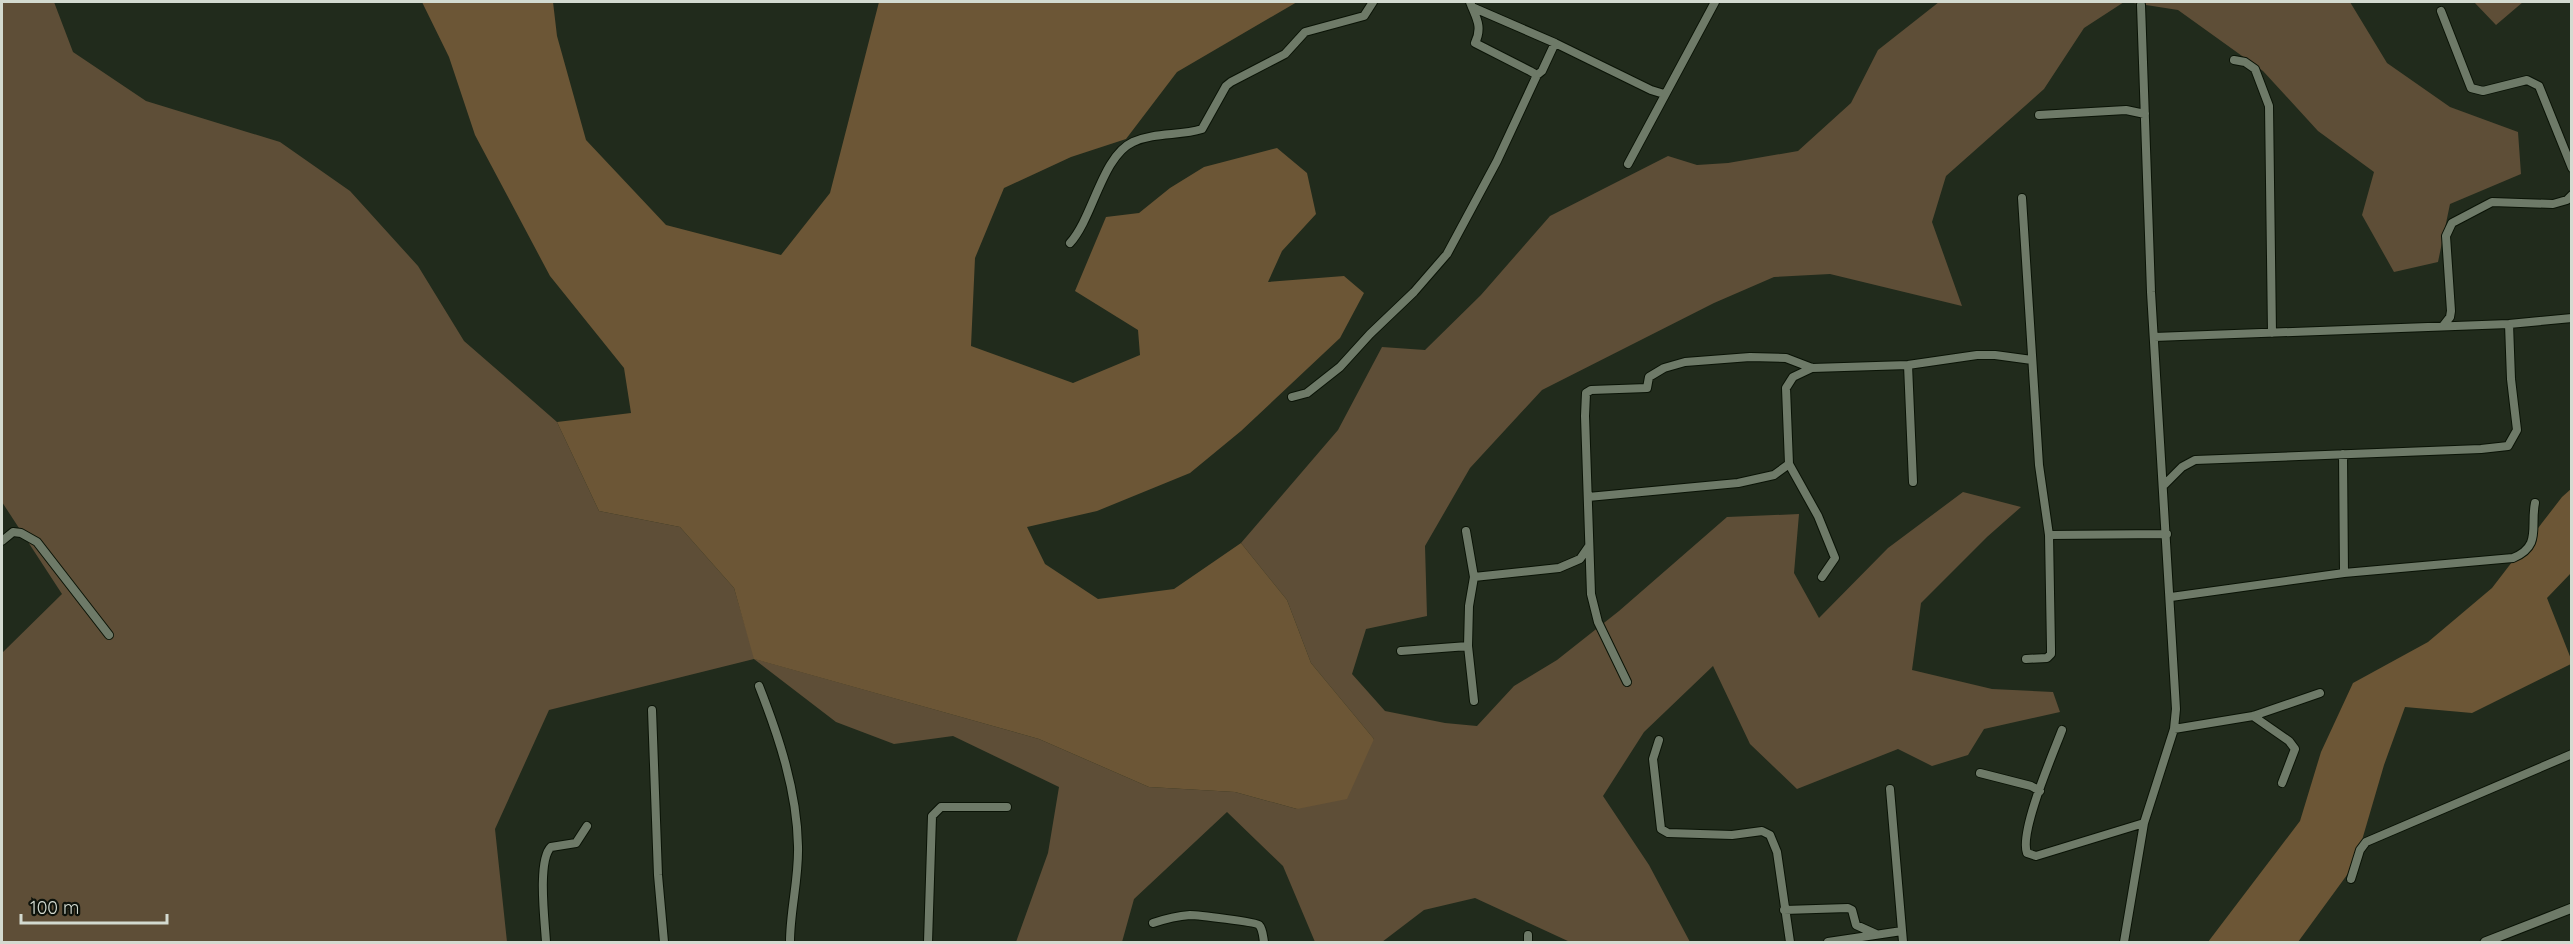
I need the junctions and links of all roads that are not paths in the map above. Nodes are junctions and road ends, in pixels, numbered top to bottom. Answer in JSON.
{"nodes":[{"id":1,"x":1373,"y":2,"type":"edge"},
{"id":2,"x":1715,"y":2,"type":"edge"},
{"id":3,"x":1471,"y":4,"type":"edge"},
{"id":4,"x":2141,"y":5,"type":"dead end"},
{"id":5,"x":2441,"y":11,"type":"dead end"},
{"id":6,"x":1555,"y":43,"type":"junction"},
{"id":7,"x":2234,"y":60,"type":"dead end"},
{"id":8,"x":1538,"y":75,"type":"junction"},
{"id":9,"x":1664,"y":94,"type":"junction"},
{"id":10,"x":2145,"y":114,"type":"junction"},
{"id":11,"x":2039,"y":115,"type":"dead end"},
{"id":12,"x":1628,"y":164,"type":"dead end"},
{"id":13,"x":2571,"y":168,"type":"edge"},
{"id":14,"x":2571,"y":195,"type":"edge"},
{"id":15,"x":2022,"y":198,"type":"dead end"},
{"id":16,"x":1070,"y":243,"type":"dead end"},
{"id":17,"x":2571,"y":318,"type":"edge"},
{"id":18,"x":2509,"y":324,"type":"junction"},
{"id":19,"x":2443,"y":326,"type":"junction"},
{"id":20,"x":2272,"y":333,"type":"junction"},
{"id":21,"x":2154,"y":338,"type":"junction"},
{"id":22,"x":2032,"y":360,"type":"junction"},
{"id":23,"x":1908,"y":365,"type":"junction"},
{"id":24,"x":1812,"y":368,"type":"junction"},
{"id":25,"x":1292,"y":397,"type":"dead end"},
{"id":26,"x":2343,"y":454,"type":"junction"},
{"id":27,"x":1790,"y":464,"type":"junction"},
{"id":28,"x":1913,"y":482,"type":"dead end"},
{"id":29,"x":2164,"y":485,"type":"junction"},
{"id":30,"x":1588,"y":497,"type":"junction"},
{"id":31,"x":2535,"y":503,"type":"dead end"},
{"id":32,"x":1466,"y":531,"type":"dead end"},
{"id":33,"x":2167,"y":534,"type":"junction"},
{"id":34,"x":2049,"y":535,"type":"junction"},
{"id":35,"x":2,"y":541,"type":"edge"},
{"id":36,"x":1590,"y":545,"type":"junction"},
{"id":37,"x":2344,"y":573,"type":"junction"},
{"id":38,"x":1474,"y":577,"type":"junction"},
{"id":39,"x":1822,"y":577,"type":"dead end"},
{"id":40,"x":2170,"y":597,"type":"junction"},
{"id":41,"x":109,"y":635,"type":"dead end"},
{"id":42,"x":1468,"y":646,"type":"junction"},
{"id":43,"x":1401,"y":651,"type":"dead end"},
{"id":44,"x":2026,"y":659,"type":"dead end"},
{"id":45,"x":1627,"y":682,"type":"dead end"},
{"id":46,"x":759,"y":686,"type":"dead end"},
{"id":47,"x":2320,"y":693,"type":"dead end"},
{"id":48,"x":1474,"y":701,"type":"dead end"},
{"id":49,"x":652,"y":710,"type":"dead end"},
{"id":50,"x":2253,"y":716,"type":"junction"},
{"id":51,"x":2174,"y":729,"type":"junction"},
{"id":52,"x":2062,"y":730,"type":"dead end"},
{"id":53,"x":1659,"y":740,"type":"dead end"},
{"id":54,"x":2571,"y":754,"type":"edge"},
{"id":55,"x":1980,"y":773,"type":"dead end"},
{"id":56,"x":2282,"y":783,"type":"dead end"},
{"id":57,"x":1890,"y":789,"type":"dead end"},
{"id":58,"x":2040,"y":791,"type":"junction"},
{"id":59,"x":1007,"y":807,"type":"dead end"},
{"id":60,"x":2144,"y":823,"type":"junction"},
{"id":61,"x":587,"y":826,"type":"dead end"},
{"id":62,"x":2351,"y":879,"type":"dead end"},
{"id":63,"x":2571,"y":908,"type":"edge"},
{"id":64,"x":1784,"y":910,"type":"junction"},
{"id":65,"x":1153,"y":923,"type":"dead end"},
{"id":66,"x":1902,"y":931,"type":"junction"},
{"id":67,"x":1876,"y":934,"type":"junction"},
{"id":68,"x":546,"y":942,"type":"edge"},
{"id":69,"x":664,"y":942,"type":"edge"},
{"id":70,"x":790,"y":942,"type":"edge"},
{"id":71,"x":928,"y":942,"type":"edge"},
{"id":72,"x":1264,"y":942,"type":"edge"},
{"id":73,"x":1790,"y":942,"type":"edge"},
{"id":74,"x":1828,"y":942,"type":"edge"},
{"id":75,"x":1903,"y":942,"type":"edge"},
{"id":76,"x":2124,"y":942,"type":"edge"},
{"id":77,"x":2485,"y":942,"type":"edge"}],
"edges":[{"from":1,"to":16,"type":"street"},
{"from":2,"to":9,"type":"street"},
{"from":3,"to":6,"type":"street"},
{"from":3,"to":8,"type":"street"},
{"from":4,"to":10,"type":"street"},
{"from":5,"to":13,"type":"street"},
{"from":6,"to":8,"type":"street"},
{"from":6,"to":9,"type":"street"},
{"from":7,"to":20,"type":"street"},
{"from":8,"to":25,"type":"street"},
{"from":9,"to":12,"type":"street"},
{"from":10,"to":11,"type":"street"},
{"from":10,"to":21,"type":"street"},
{"from":14,"to":19,"type":"street"},
{"from":15,"to":22,"type":"street"},
{"from":17,"to":18,"type":"street"},
{"from":18,"to":19,"type":"street"},
{"from":18,"to":26,"type":"street"},
{"from":19,"to":20,"type":"street"},
{"from":20,"to":21,"type":"street"},
{"from":21,"to":29,"type":"street"},
{"from":22,"to":23,"type":"street"},
{"from":22,"to":34,"type":"street"},
{"from":23,"to":24,"type":"street"},
{"from":23,"to":28,"type":"street"},
{"from":24,"to":27,"type":"street"},
{"from":24,"to":30,"type":"street"},
{"from":26,"to":29,"type":"street"},
{"from":26,"to":37,"type":"street"},
{"from":27,"to":30,"type":"street"},
{"from":27,"to":39,"type":"street"},
{"from":29,"to":33,"type":"street"},
{"from":30,"to":36,"type":"street"},
{"from":31,"to":37,"type":"street"},
{"from":32,"to":38,"type":"street"},
{"from":33,"to":34,"type":"street"},
{"from":33,"to":40,"type":"street"},
{"from":34,"to":44,"type":"street"},
{"from":35,"to":41,"type":"street"},
{"from":36,"to":38,"type":"street"},
{"from":36,"to":45,"type":"street"},
{"from":37,"to":40,"type":"street"},
{"from":38,"to":42,"type":"street"},
{"from":40,"to":51,"type":"street"},
{"from":42,"to":43,"type":"street"},
{"from":42,"to":48,"type":"street"},
{"from":46,"to":70,"type":"street"},
{"from":47,"to":50,"type":"street"},
{"from":49,"to":69,"type":"street"},
{"from":50,"to":51,"type":"street"},
{"from":50,"to":56,"type":"street"},
{"from":51,"to":60,"type":"street"},
{"from":52,"to":58,"type":"street"},
{"from":53,"to":64,"type":"street"},
{"from":54,"to":62,"type":"street"},
{"from":55,"to":58,"type":"street"},
{"from":57,"to":66,"type":"street"},
{"from":58,"to":60,"type":"street"},
{"from":59,"to":71,"type":"street"},
{"from":60,"to":76,"type":"street"},
{"from":61,"to":68,"type":"street"},
{"from":63,"to":77,"type":"street"},
{"from":64,"to":67,"type":"street"},
{"from":64,"to":73,"type":"street"},
{"from":65,"to":72,"type":"street"},
{"from":66,"to":67,"type":"street"},
{"from":66,"to":75,"type":"street"},
{"from":67,"to":74,"type":"street"}]}
